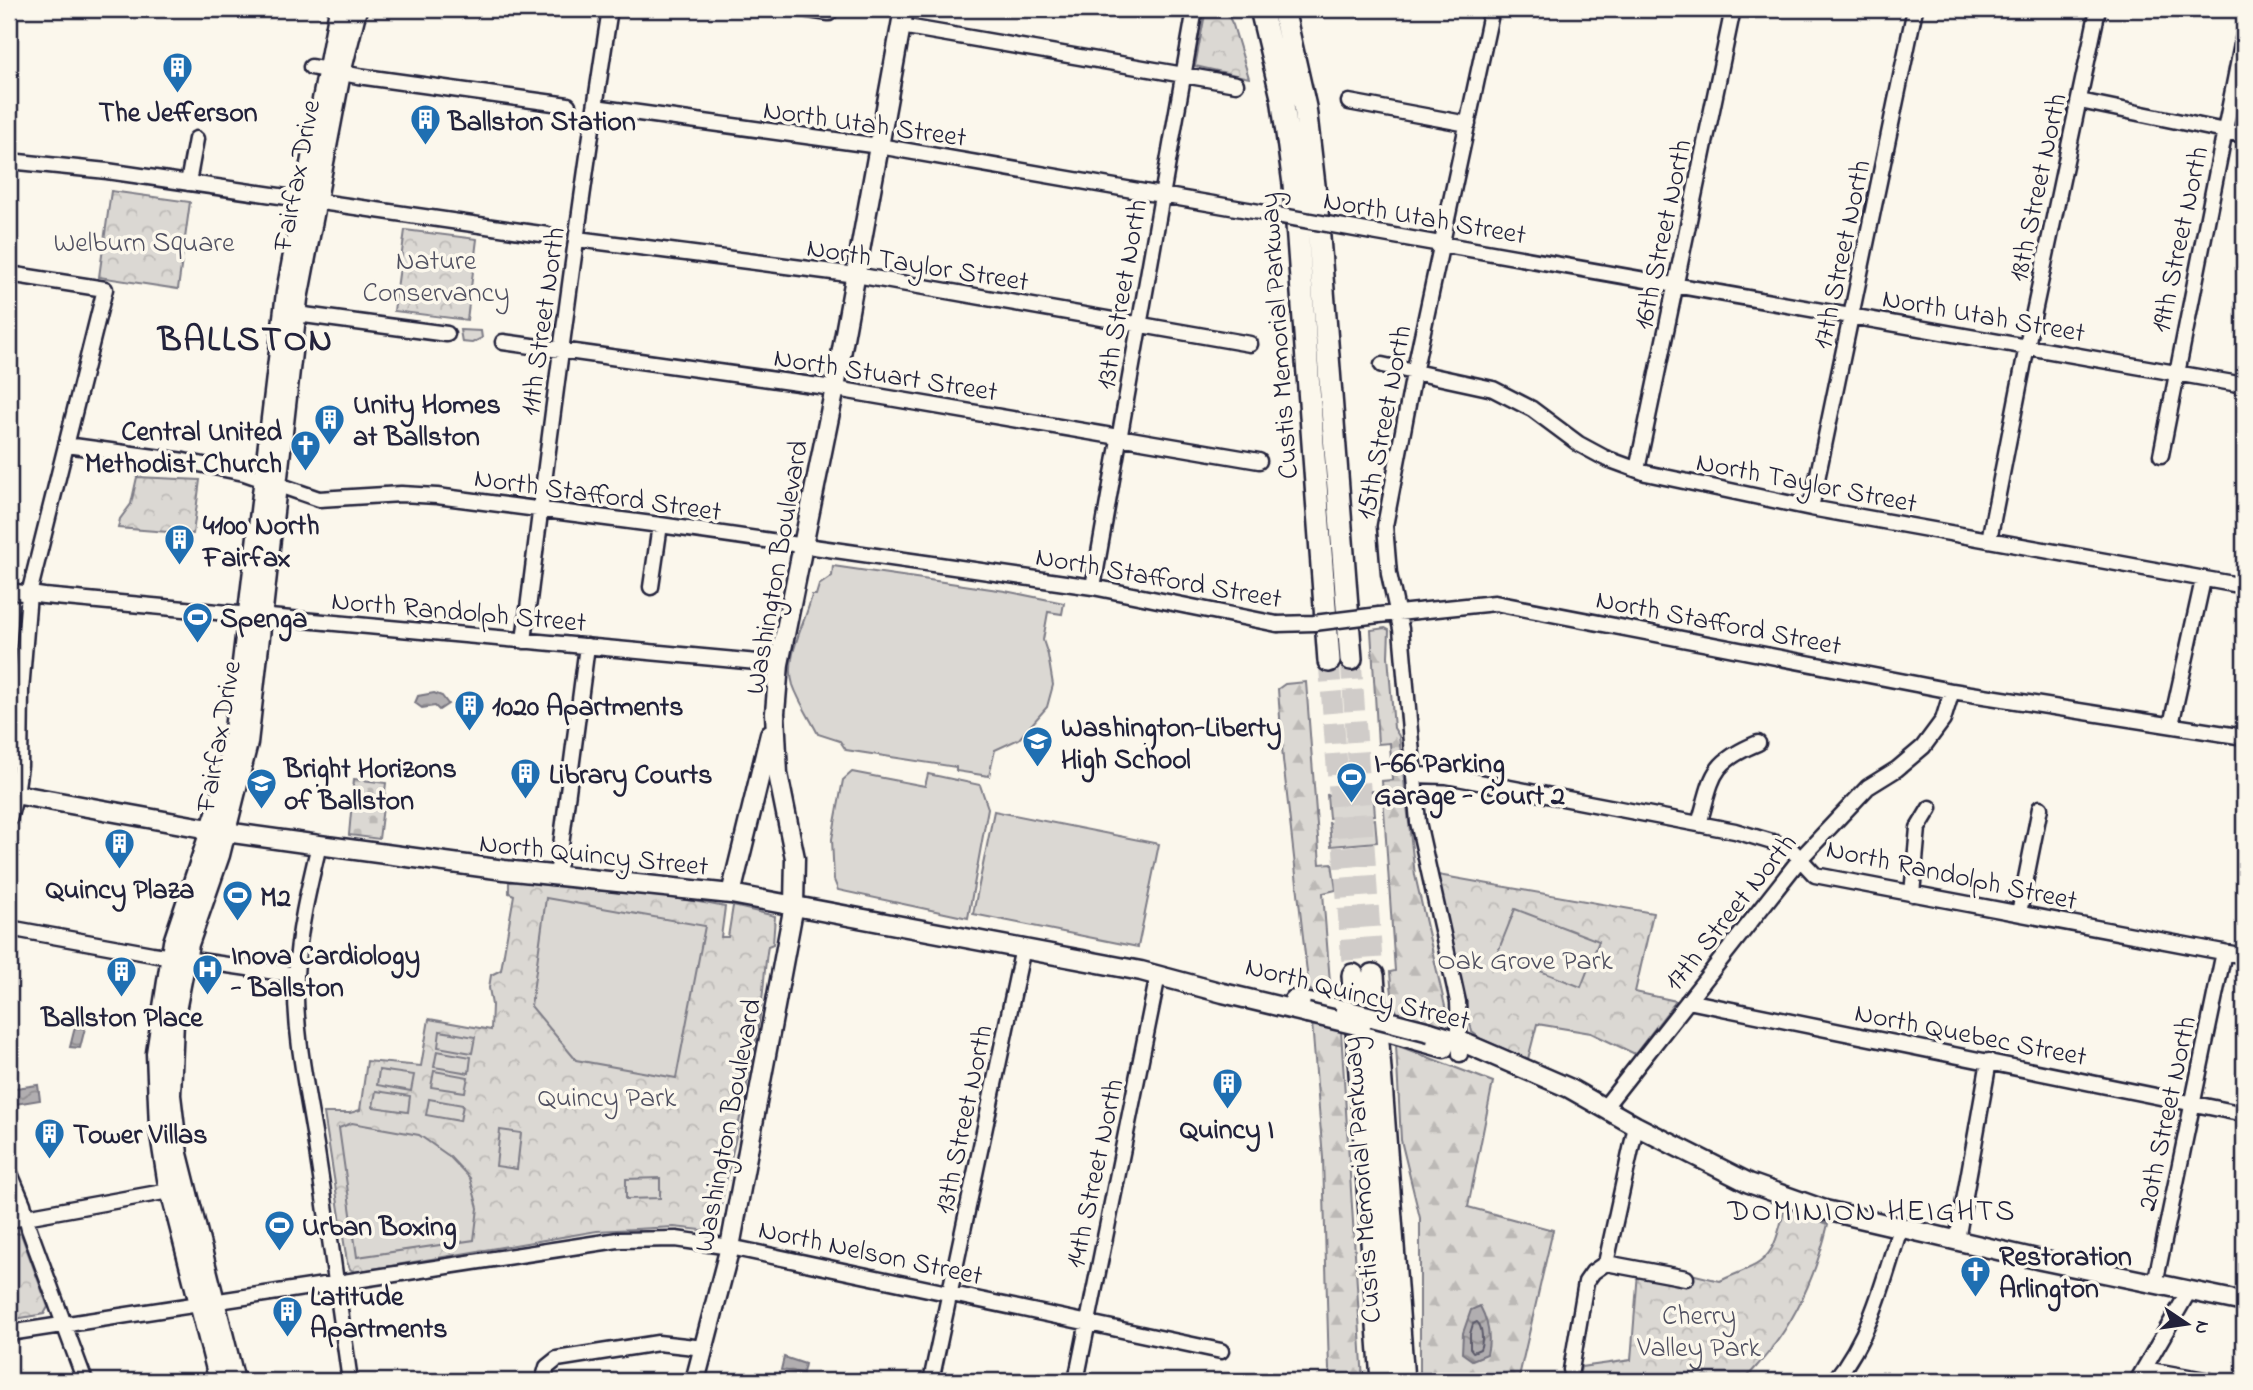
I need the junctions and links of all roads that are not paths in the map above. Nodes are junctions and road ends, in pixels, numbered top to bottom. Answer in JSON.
{"nodes":[{"id":1,"x":339,"y":9,"type":"edge"},
{"id":2,"x":356,"y":9,"type":"edge"},
{"id":3,"x":610,"y":9,"type":"edge"},
{"id":4,"x":802,"y":9,"type":"edge"},
{"id":5,"x":1195,"y":9,"type":"edge"},
{"id":6,"x":1249,"y":9,"type":"edge"},
{"id":7,"x":1261,"y":9,"type":"edge"},
{"id":8,"x":1283,"y":9,"type":"edge"},
{"id":9,"x":1299,"y":9,"type":"edge"},
{"id":10,"x":1492,"y":9,"type":"edge"},
{"id":11,"x":1733,"y":9,"type":"edge"},
{"id":12,"x":1915,"y":9,"type":"edge"},
{"id":13,"x":2098,"y":9,"type":"edge"},
{"id":14,"x":829,"y":13,"type":"dead end"},
{"id":15,"x":902,"y":17,"type":"edge"},
{"id":16,"x":2244,"y":34,"type":"edge"},
{"id":17,"x":326,"y":70,"type":"junction"},
{"id":18,"x":1182,"y":74,"type":"junction"},
{"id":19,"x":1236,"y":83,"type":"dead end"},
{"id":20,"x":2080,"y":101,"type":"junction"},
{"id":21,"x":1349,"y":102,"type":"dead end"},
{"id":22,"x":568,"y":105,"type":"dead end"},
{"id":23,"x":596,"y":107,"type":"junction"},
{"id":24,"x":1468,"y":124,"type":"junction"},
{"id":25,"x":2226,"y":132,"type":"junction"},
{"id":26,"x":2244,"y":135,"type":"edge"},
{"id":27,"x":196,"y":138,"type":"dead end"},
{"id":28,"x":879,"y":146,"type":"junction"},
{"id":29,"x":10,"y":160,"type":"edge"},
{"id":30,"x":188,"y":183,"type":"junction"},
{"id":31,"x":1294,"y":184,"type":"junction"},
{"id":32,"x":1163,"y":196,"type":"junction"},
{"id":33,"x":309,"y":200,"type":"junction"},
{"id":34,"x":548,"y":235,"type":"dead end"},
{"id":35,"x":577,"y":239,"type":"junction"},
{"id":36,"x":1443,"y":243,"type":"junction"},
{"id":37,"x":9,"y":274,"type":"edge"},
{"id":38,"x":856,"y":275,"type":"junction"},
{"id":39,"x":1675,"y":285,"type":"junction"},
{"id":40,"x":1324,"y":296,"type":"junction"},
{"id":41,"x":290,"y":313,"type":"junction"},
{"id":42,"x":1853,"y":315,"type":"junction"},
{"id":43,"x":1139,"y":326,"type":"junction"},
{"id":44,"x":447,"y":334,"type":"dead end"},
{"id":45,"x":503,"y":342,"type":"dead end"},
{"id":46,"x":1250,"y":344,"type":"dead end"},
{"id":47,"x":2027,"y":347,"type":"junction"},
{"id":48,"x":561,"y":351,"type":"junction"},
{"id":49,"x":1382,"y":365,"type":"dead end"},
{"id":50,"x":2176,"y":372,"type":"junction"},
{"id":51,"x":1415,"y":373,"type":"junction"},
{"id":52,"x":2244,"y":385,"type":"edge"},
{"id":53,"x":835,"y":388,"type":"junction"},
{"id":54,"x":1119,"y":438,"type":"junction"},
{"id":55,"x":66,"y":445,"type":"junction"},
{"id":56,"x":2161,"y":455,"type":"dead end"},
{"id":57,"x":1259,"y":461,"type":"dead end"},
{"id":58,"x":1637,"y":470,"type":"junction"},
{"id":59,"x":271,"y":483,"type":"junction"},
{"id":60,"x":1811,"y":508,"type":"junction"},
{"id":61,"x":540,"y":511,"type":"junction"},
{"id":62,"x":660,"y":525,"type":"junction"},
{"id":63,"x":1989,"y":540,"type":"junction"},
{"id":64,"x":804,"y":547,"type":"junction"},
{"id":65,"x":2203,"y":580,"type":"junction"},
{"id":66,"x":2244,"y":586,"type":"edge"},
{"id":67,"x":651,"y":587,"type":"dead end"},
{"id":68,"x":1093,"y":587,"type":"junction"},
{"id":69,"x":9,"y":591,"type":"edge"},
{"id":70,"x":29,"y":594,"type":"junction"},
{"id":71,"x":1398,"y":614,"type":"junction"},
{"id":72,"x":255,"y":615,"type":"junction"},
{"id":73,"x":524,"y":640,"type":"junction"},
{"id":74,"x":587,"y":646,"type":"junction"},
{"id":75,"x":779,"y":664,"type":"junction"},
{"id":76,"x":1952,"y":691,"type":"junction"},
{"id":77,"x":775,"y":713,"type":"junction"},
{"id":78,"x":2171,"y":725,"type":"junction"},
{"id":79,"x":2244,"y":737,"type":"edge"},
{"id":80,"x":1758,"y":743,"type":"dead end"},
{"id":81,"x":1413,"y":775,"type":"junction"},
{"id":82,"x":13,"y":794,"type":"edge"},
{"id":83,"x":1930,"y":808,"type":"dead end"},
{"id":84,"x":2040,"y":808,"type":"dead end"},
{"id":85,"x":9,"y":819,"type":"edge"},
{"id":86,"x":1699,"y":824,"type":"junction"},
{"id":87,"x":218,"y":830,"type":"junction"},
{"id":88,"x":319,"y":845,"type":"junction"},
{"id":89,"x":1800,"y":859,"type":"junction"},
{"id":90,"x":557,"y":876,"type":"junction"},
{"id":91,"x":732,"y":894,"type":"junction"},
{"id":92,"x":1912,"y":894,"type":"junction"},
{"id":93,"x":794,"y":905,"type":"junction"},
{"id":94,"x":2019,"y":913,"type":"junction"},
{"id":95,"x":9,"y":928,"type":"edge"},
{"id":96,"x":1023,"y":948,"type":"junction"},
{"id":97,"x":2224,"y":952,"type":"junction"},
{"id":98,"x":2244,"y":956,"type":"edge"},
{"id":99,"x":177,"y":958,"type":"junction"},
{"id":100,"x":296,"y":975,"type":"junction"},
{"id":101,"x":1164,"y":976,"type":"junction"},
{"id":102,"x":1688,"y":1001,"type":"junction"},
{"id":103,"x":1460,"y":1047,"type":"junction"},
{"id":104,"x":1989,"y":1062,"type":"junction"},
{"id":105,"x":2192,"y":1103,"type":"junction"},
{"id":106,"x":1604,"y":1108,"type":"junction"},
{"id":107,"x":2244,"y":1114,"type":"edge"},
{"id":108,"x":1636,"y":1126,"type":"junction"},
{"id":109,"x":9,"y":1171,"type":"edge"},
{"id":110,"x":177,"y":1189,"type":"junction"},
{"id":111,"x":25,"y":1217,"type":"junction"},
{"id":112,"x":9,"y":1220,"type":"edge"},
{"id":113,"x":1900,"y":1228,"type":"junction"},
{"id":114,"x":1957,"y":1240,"type":"junction"},
{"id":115,"x":730,"y":1247,"type":"junction"},
{"id":116,"x":1606,"y":1263,"type":"junction"},
{"id":117,"x":1686,"y":1278,"type":"dead end"},
{"id":118,"x":336,"y":1282,"type":"junction"},
{"id":119,"x":2155,"y":1284,"type":"junction"},
{"id":120,"x":2189,"y":1291,"type":"junction"},
{"id":121,"x":950,"y":1293,"type":"junction"},
{"id":122,"x":206,"y":1302,"type":"junction"},
{"id":123,"x":2244,"y":1303,"type":"edge"},
{"id":124,"x":1087,"y":1322,"type":"junction"},
{"id":125,"x":63,"y":1324,"type":"junction"},
{"id":126,"x":9,"y":1333,"type":"edge"},
{"id":127,"x":704,"y":1348,"type":"junction"},
{"id":128,"x":1221,"y":1352,"type":"dead end"},
{"id":129,"x":1571,"y":1370,"type":"dead end"},
{"id":130,"x":2140,"y":1375,"type":"edge"},
{"id":131,"x":1838,"y":1380,"type":"edge"},
{"id":132,"x":85,"y":1381,"type":"edge"},
{"id":133,"x":219,"y":1381,"type":"edge"},
{"id":134,"x":235,"y":1381,"type":"edge"},
{"id":135,"x":350,"y":1381,"type":"edge"},
{"id":136,"x":543,"y":1381,"type":"edge"},
{"id":137,"x":695,"y":1381,"type":"edge"},
{"id":138,"x":931,"y":1381,"type":"edge"},
{"id":139,"x":1076,"y":1381,"type":"edge"},
{"id":140,"x":1382,"y":1381,"type":"edge"},
{"id":141,"x":1403,"y":1381,"type":"edge"},
{"id":142,"x":2211,"y":1381,"type":"edge"}],
"edges":[{"from":1,"to":17,"type":"main road","name":"Fairfax Drive"},
{"from":2,"to":17,"type":"main road","name":"Fairfax Drive"},
{"from":3,"to":23,"type":"street","name":"11th Street North"},
{"from":4,"to":14,"type":"street"},
{"from":5,"to":18,"type":"street","name":"13th Street North"},
{"from":6,"to":31,"type":"highway"},
{"from":7,"to":31,"type":"highway","name":"Custis Memorial Parkway"},
{"from":8,"to":40,"type":"highway","name":"Custis Memorial Parkway"},
{"from":9,"to":40,"type":"highway"},
{"from":10,"to":24,"type":"street","name":"15th Street North"},
{"from":11,"to":39,"type":"street","name":"16th Street North"},
{"from":12,"to":42,"type":"street","name":"17th Street North"},
{"from":13,"to":20,"type":"street","name":"18th Street North"},
{"from":15,"to":18,"type":"street"},
{"from":15,"to":28,"type":"main road","name":"Washington Boulevard"},
{"from":16,"to":25,"type":"street","name":"19th Street North"},
{"from":17,"to":22,"type":"street"},
{"from":17,"to":33,"type":"main road","name":"Fairfax Drive"},
{"from":18,"to":19,"type":"street"},
{"from":18,"to":32,"type":"street","name":"13th Street North"},
{"from":20,"to":25,"type":"street"},
{"from":20,"to":47,"type":"street","name":"18th Street North"},
{"from":21,"to":24,"type":"street"},
{"from":23,"to":28,"type":"street","name":"North Utah Street"},
{"from":23,"to":35,"type":"street","name":"11th Street North"},
{"from":24,"to":36,"type":"street","name":"15th Street North"},
{"from":25,"to":26,"type":"street"},
{"from":25,"to":50,"type":"street","name":"19th Street North"},
{"from":27,"to":30,"type":"street"},
{"from":28,"to":32,"type":"street","name":"North Utah Street"},
{"from":28,"to":38,"type":"main road","name":"Washington Boulevard"},
{"from":29,"to":30,"type":"street"},
{"from":30,"to":33,"type":"street"},
{"from":31,"to":40,"type":"highway","name":"Custis Memorial Parkway"},
{"from":32,"to":36,"type":"street","name":"North Utah Street","bridge":true},
{"from":32,"to":43,"type":"street","name":"13th Street North"},
{"from":33,"to":34,"type":"street"},
{"from":33,"to":41,"type":"main road","name":"Fairfax Drive"},
{"from":35,"to":38,"type":"street","name":"North Taylor Street"},
{"from":35,"to":48,"type":"street","name":"11th Street North"},
{"from":36,"to":39,"type":"street","name":"North Utah Street"},
{"from":36,"to":51,"type":"street","name":"15th Street North"},
{"from":37,"to":55,"type":"street"},
{"from":38,"to":43,"type":"street","name":"North Taylor Street"},
{"from":38,"to":53,"type":"main road","name":"Washington Boulevard"},
{"from":39,"to":42,"type":"street","name":"North Utah Street"},
{"from":39,"to":58,"type":"street","name":"16th Street North"},
{"from":41,"to":44,"type":"street"},
{"from":41,"to":59,"type":"main road","name":"Fairfax Drive"},
{"from":42,"to":47,"type":"street","name":"North Utah Street"},
{"from":42,"to":60,"type":"street","name":"17th Street North"},
{"from":43,"to":46,"type":"street","name":"North Taylor Street"},
{"from":43,"to":54,"type":"street","name":"13th Street North"},
{"from":45,"to":48,"type":"street","name":"North Stuart Street"},
{"from":47,"to":50,"type":"street","name":"North Utah Street"},
{"from":47,"to":63,"type":"street","name":"18th Street North"},
{"from":48,"to":53,"type":"street","name":"North Stuart Street"},
{"from":48,"to":61,"type":"street","name":"11th Street North"},
{"from":49,"to":51,"type":"street","name":"North Taylor Street"},
{"from":50,"to":52,"type":"street","name":"North Utah Street"},
{"from":50,"to":56,"type":"street","name":"19th Street North"},
{"from":51,"to":58,"type":"street","name":"North Taylor Street"},
{"from":51,"to":71,"type":"street","name":"15th Street North"},
{"from":53,"to":54,"type":"street","name":"North Stuart Street"},
{"from":53,"to":64,"type":"main road","name":"Washington Boulevard"},
{"from":54,"to":57,"type":"street","name":"North Stuart Street"},
{"from":54,"to":68,"type":"street","name":"13th Street North"},
{"from":55,"to":59,"type":"street","name":"North Stafford Street"},
{"from":55,"to":70,"type":"street"},
{"from":58,"to":60,"type":"street","name":"North Taylor Street"},
{"from":59,"to":61,"type":"street","name":"North Stafford Street"},
{"from":59,"to":72,"type":"main road","name":"Fairfax Drive"},
{"from":60,"to":63,"type":"street","name":"North Taylor Street"},
{"from":61,"to":62,"type":"street","name":"North Stafford Street"},
{"from":61,"to":73,"type":"street","name":"11th Street North"},
{"from":62,"to":64,"type":"street","name":"North Stafford Street"},
{"from":62,"to":67,"type":"street"},
{"from":63,"to":65,"type":"street","name":"North Taylor Street"},
{"from":64,"to":68,"type":"street","name":"North Stafford Street"},
{"from":64,"to":75,"type":"main road","name":"Washington Boulevard"},
{"from":65,"to":66,"type":"street","name":"North Taylor Street"},
{"from":65,"to":78,"type":"street"},
{"from":68,"to":71,"type":"street","name":"North Stafford Street","bridge":true},
{"from":69,"to":70,"type":"street","name":"North Randolph Street"},
{"from":70,"to":72,"type":"street","name":"North Randolph Street"},
{"from":70,"to":82,"type":"street"},
{"from":71,"to":76,"type":"street","name":"North Stafford Street"},
{"from":71,"to":81,"type":"street","name":"15th Street North"},
{"from":72,"to":73,"type":"street","name":"North Randolph Street"},
{"from":72,"to":87,"type":"main road","name":"Fairfax Drive"},
{"from":73,"to":74,"type":"street","name":"North Randolph Street"},
{"from":74,"to":75,"type":"street","name":"North Randolph Street"},
{"from":74,"to":90,"type":"street"},
{"from":75,"to":77,"type":"main road","name":"Washington Boulevard"},
{"from":76,"to":78,"type":"street","name":"North Stafford Street"},
{"from":76,"to":89,"type":"street","name":"17th Street North"},
{"from":77,"to":91,"type":"main road"},
{"from":77,"to":93,"type":"main road","name":"Washington Boulevard"},
{"from":78,"to":79,"type":"street","name":"North Stafford Street"},
{"from":80,"to":86,"type":"street"},
{"from":81,"to":86,"type":"street","name":"North Randolph Street"},
{"from":81,"to":103,"type":"street","name":"15th Street North"},
{"from":82,"to":85,"type":"street"},
{"from":82,"to":87,"type":"main road","name":"North Quincy Street"},
{"from":83,"to":92,"type":"street"},
{"from":84,"to":94,"type":"street"},
{"from":86,"to":89,"type":"street","name":"North Randolph Street"},
{"from":87,"to":88,"type":"main road","name":"North Quincy Street"},
{"from":87,"to":99,"type":"main road","name":"Fairfax Drive"},
{"from":88,"to":90,"type":"main road","name":"North Quincy Street"},
{"from":88,"to":100,"type":"street"},
{"from":89,"to":92,"type":"street","name":"North Randolph Street"},
{"from":89,"to":102,"type":"street","name":"17th Street North"},
{"from":90,"to":91,"type":"main road","name":"North Quincy Street"},
{"from":91,"to":93,"type":"main road","name":"North Quincy Street"},
{"from":92,"to":94,"type":"street","name":"North Randolph Street"},
{"from":93,"to":96,"type":"main road","name":"North Quincy Street"},
{"from":93,"to":115,"type":"main road","name":"Washington Boulevard"},
{"from":94,"to":97,"type":"street","name":"North Randolph Street"},
{"from":95,"to":99,"type":"street"},
{"from":96,"to":101,"type":"main road","name":"North Quincy Street"},
{"from":96,"to":121,"type":"street","name":"13th Street North"},
{"from":97,"to":98,"type":"street","name":"North Randolph Street"},
{"from":97,"to":105,"type":"street","name":"20th Street North"},
{"from":99,"to":100,"type":"street"},
{"from":99,"to":110,"type":"main road","name":"Fairfax Drive"},
{"from":100,"to":118,"type":"street"},
{"from":101,"to":103,"type":"main road","name":"North Quincy Street","bridge":true},
{"from":101,"to":124,"type":"street","name":"14th Street North"},
{"from":102,"to":104,"type":"street","name":"North Quebec Street"},
{"from":102,"to":106,"type":"street","name":"17th Street North"},
{"from":103,"to":106,"type":"main road","name":"North Quincy Street"},
{"from":104,"to":105,"type":"street","name":"North Quebec Street"},
{"from":104,"to":114,"type":"street"},
{"from":105,"to":107,"type":"street","name":"North Quebec Street"},
{"from":105,"to":119,"type":"street","name":"20th Street North"},
{"from":106,"to":108,"type":"main road","name":"North Quincy Street"},
{"from":108,"to":113,"type":"main road","name":"North Quincy Street"},
{"from":108,"to":116,"type":"street"},
{"from":109,"to":111,"type":"street"},
{"from":110,"to":111,"type":"street"},
{"from":110,"to":122,"type":"main road","name":"Fairfax Drive"},
{"from":111,"to":112,"type":"street"},
{"from":111,"to":125,"type":"street"},
{"from":113,"to":114,"type":"main road","name":"North Quincy Street"},
{"from":113,"to":131,"type":"street"},
{"from":114,"to":119,"type":"main road","name":"North Quincy Street"},
{"from":115,"to":118,"type":"street","name":"North Nelson Street"},
{"from":115,"to":121,"type":"street","name":"North Nelson Street"},
{"from":115,"to":127,"type":"main road","name":"Washington Boulevard"},
{"from":116,"to":117,"type":"street"},
{"from":116,"to":129,"type":"street"},
{"from":118,"to":122,"type":"street","name":"North Nelson Street"},
{"from":118,"to":135,"type":"street"},
{"from":119,"to":120,"type":"main road","name":"North Quincy Street"},
{"from":120,"to":123,"type":"main road","name":"North Quincy Street"},
{"from":120,"to":130,"type":"street"},
{"from":121,"to":124,"type":"street","name":"North Nelson Street"},
{"from":121,"to":138,"type":"street","name":"13th Street North"},
{"from":122,"to":125,"type":"street","name":"North Nelson Street"},
{"from":122,"to":133,"type":"main road","name":"Fairfax Drive"},
{"from":122,"to":134,"type":"main road","name":"Fairfax Drive"},
{"from":124,"to":128,"type":"street","name":"North Nelson Street"},
{"from":124,"to":139,"type":"street","name":"14th Street North"},
{"from":125,"to":126,"type":"street","name":"North Nelson Street"},
{"from":125,"to":132,"type":"street"},
{"from":127,"to":136,"type":"street"},
{"from":127,"to":137,"type":"main road","name":"Washington Boulevard"},
{"from":130,"to":142,"type":"street"},
{"from":140,"to":141,"type":"highway","name":"Custis Memorial Parkway"}]}
